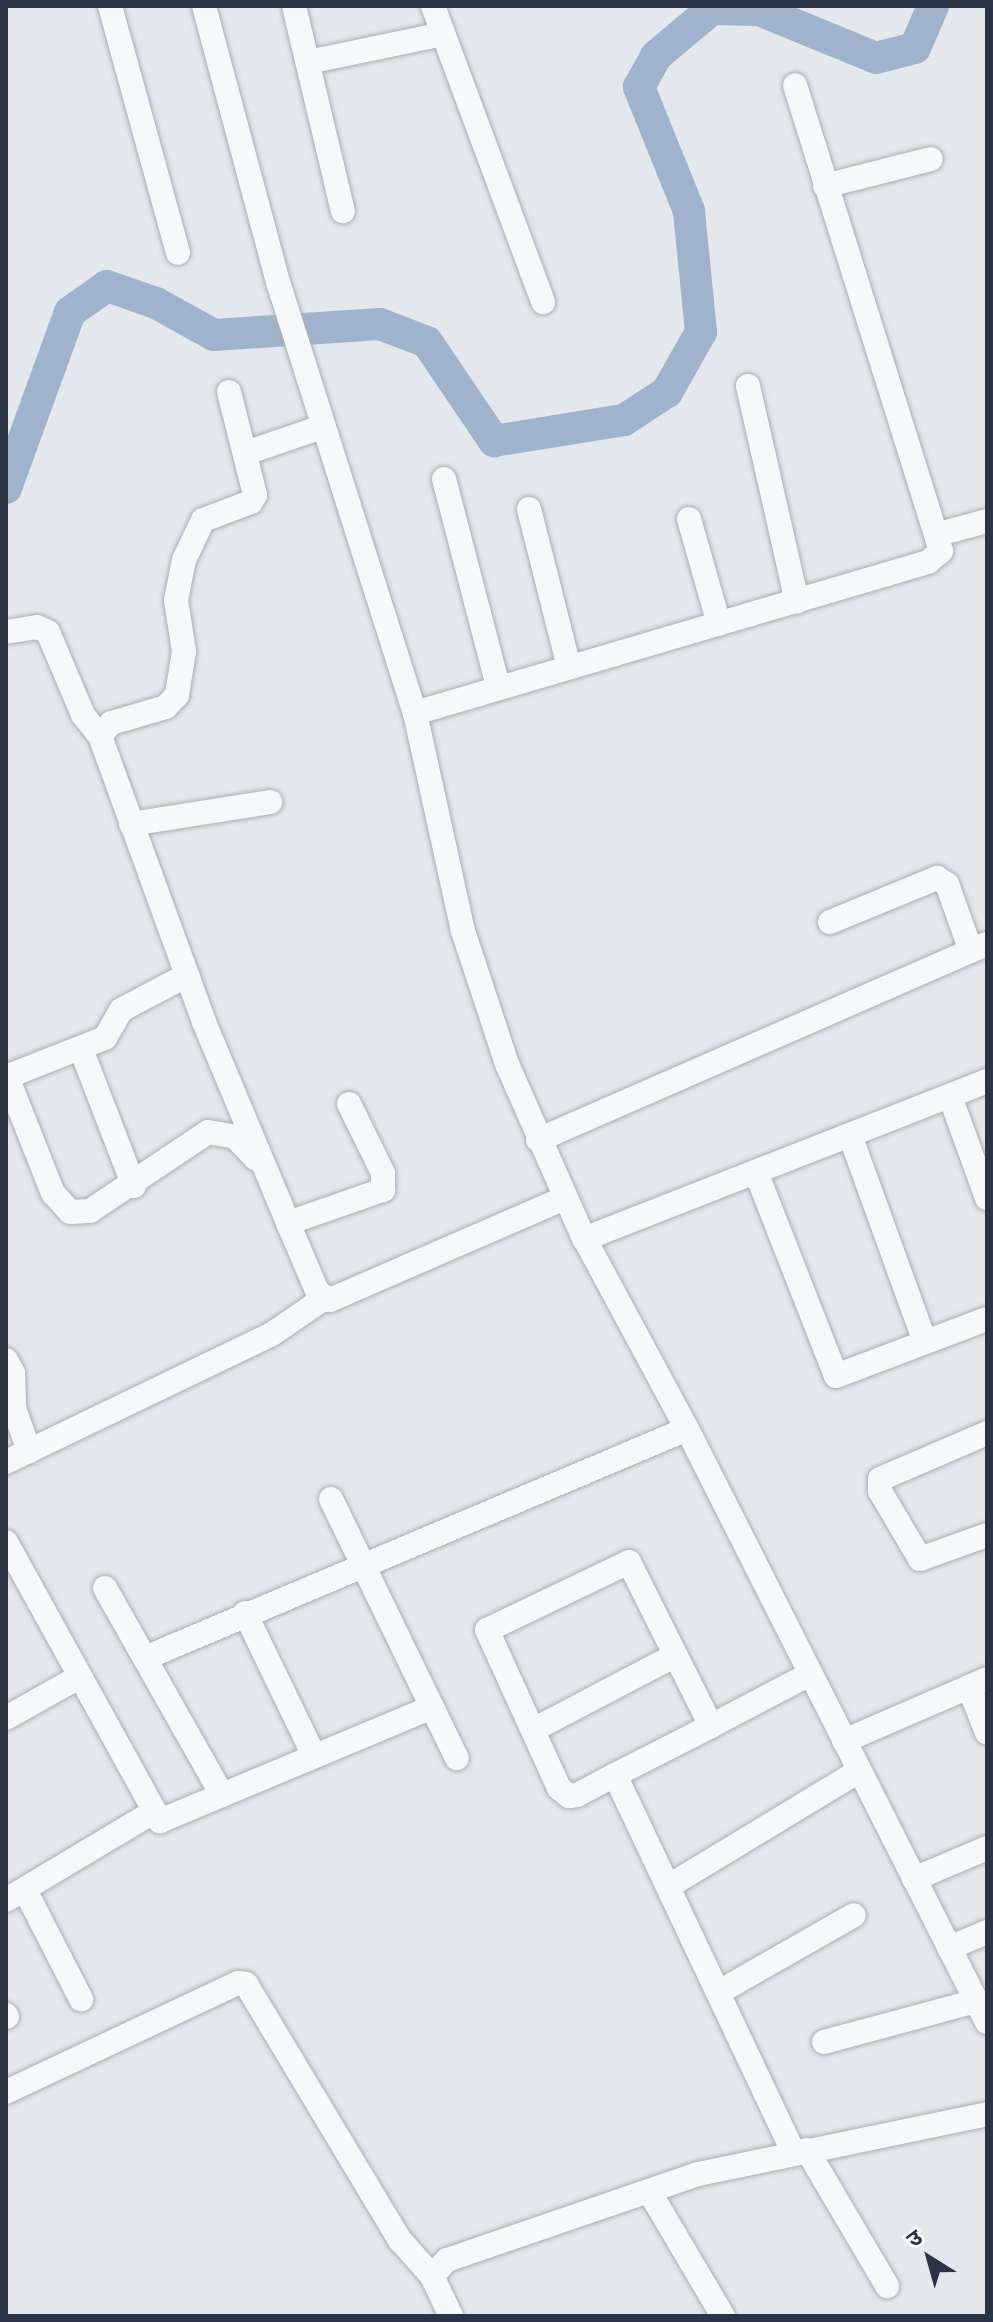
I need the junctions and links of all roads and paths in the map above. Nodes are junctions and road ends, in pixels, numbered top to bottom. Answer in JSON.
{"nodes":[{"id":1,"x":110,"y":6,"type":"edge"},
{"id":2,"x":204,"y":6,"type":"edge"},
{"id":3,"x":294,"y":6,"type":"edge"},
{"id":4,"x":433,"y":6,"type":"edge"},
{"id":5,"x":443,"y":34,"type":"junction"},
{"id":6,"x":308,"y":62,"type":"junction"},
{"id":7,"x":795,"y":85,"type":"dead end"},
{"id":8,"x":931,"y":159,"type":"dead end"},
{"id":9,"x":825,"y":186,"type":"junction"},
{"id":10,"x":343,"y":211,"type":"dead end"},
{"id":11,"x":178,"y":253,"type":"dead end"},
{"id":12,"x":543,"y":302,"type":"dead end"},
{"id":13,"x":748,"y":386,"type":"dead end"},
{"id":14,"x":229,"y":392,"type":"dead end"},
{"id":15,"x":319,"y":416,"type":"junction"},
{"id":16,"x":246,"y":453,"type":"junction"},
{"id":17,"x":444,"y":479,"type":"dead end"},
{"id":18,"x":529,"y":509,"type":"dead end"},
{"id":19,"x":689,"y":519,"type":"dead end"},
{"id":20,"x":987,"y":521,"type":"edge"},
{"id":21,"x":939,"y":534,"type":"junction"},
{"id":22,"x":797,"y":601,"type":"junction"},
{"id":23,"x":719,"y":624,"type":"junction"},
{"id":24,"x":6,"y":632,"type":"edge"},
{"id":25,"x":569,"y":667,"type":"junction"},
{"id":26,"x":498,"y":687,"type":"junction"},
{"id":27,"x":415,"y":713,"type":"junction"},
{"id":28,"x":100,"y":736,"type":"junction"},
{"id":29,"x":270,"y":802,"type":"dead end"},
{"id":30,"x":131,"y":824,"type":"junction"},
{"id":31,"x":830,"y":922,"type":"dead end"},
{"id":32,"x":979,"y":948,"type":"edge"},
{"id":33,"x":187,"y":975,"type":"junction"},
{"id":34,"x":81,"y":1049,"type":"junction"},
{"id":35,"x":6,"y":1077,"type":"edge"},
{"id":36,"x":987,"y":1081,"type":"edge"},
{"id":37,"x":950,"y":1096,"type":"junction"},
{"id":38,"x":349,"y":1104,"type":"dead end"},
{"id":39,"x":850,"y":1135,"type":"junction"},
{"id":40,"x":538,"y":1140,"type":"junction"},
{"id":41,"x":265,"y":1167,"type":"junction"},
{"id":42,"x":756,"y":1172,"type":"junction"},
{"id":43,"x":134,"y":1186,"type":"junction"},
{"id":44,"x":985,"y":1189,"type":"edge"},
{"id":45,"x":565,"y":1198,"type":"junction"},
{"id":46,"x":288,"y":1223,"type":"junction"},
{"id":47,"x":584,"y":1239,"type":"junction"},
{"id":48,"x":323,"y":1299,"type":"junction"},
{"id":49,"x":987,"y":1319,"type":"edge"},
{"id":50,"x":925,"y":1342,"type":"junction"},
{"id":51,"x":6,"y":1360,"type":"edge"},
{"id":52,"x":687,"y":1429,"type":"junction"},
{"id":53,"x":987,"y":1433,"type":"edge"},
{"id":54,"x":29,"y":1451,"type":"junction"},
{"id":55,"x":6,"y":1462,"type":"edge"},
{"id":56,"x":331,"y":1499,"type":"dead end"},
{"id":57,"x":987,"y":1535,"type":"edge"},
{"id":58,"x":6,"y":1542,"type":"edge"},
{"id":59,"x":362,"y":1563,"type":"junction"},
{"id":60,"x":105,"y":1588,"type":"dead end"},
{"id":61,"x":245,"y":1613,"type":"junction"},
{"id":62,"x":676,"y":1655,"type":"junction"},
{"id":63,"x":145,"y":1658,"type":"junction"},
{"id":64,"x":810,"y":1674,"type":"junction"},
{"id":65,"x":79,"y":1677,"type":"junction"},
{"id":66,"x":978,"y":1683,"type":"edge"},
{"id":67,"x":432,"y":1707,"type":"junction"},
{"id":68,"x":6,"y":1718,"type":"edge"},
{"id":69,"x":711,"y":1726,"type":"junction"},
{"id":70,"x":533,"y":1730,"type":"junction"},
{"id":71,"x":987,"y":1733,"type":"edge"},
{"id":72,"x":844,"y":1741,"type":"junction"},
{"id":73,"x":314,"y":1756,"type":"junction"},
{"id":74,"x":457,"y":1758,"type":"dead end"},
{"id":75,"x":859,"y":1771,"type":"junction"},
{"id":76,"x":615,"y":1775,"type":"junction"},
{"id":77,"x":222,"y":1795,"type":"junction"},
{"id":78,"x":153,"y":1812,"type":"junction"},
{"id":79,"x":987,"y":1848,"type":"edge"},
{"id":80,"x":914,"y":1879,"type":"junction"},
{"id":81,"x":669,"y":1886,"type":"junction"},
{"id":82,"x":16,"y":1895,"type":"edge"},
{"id":83,"x":854,"y":1915,"type":"dead end"},
{"id":84,"x":987,"y":1932,"type":"edge"},
{"id":85,"x":949,"y":1948,"type":"junction"},
{"id":86,"x":719,"y":1992,"type":"junction"},
{"id":87,"x":81,"y":1999,"type":"dead end"},
{"id":88,"x":983,"y":2012,"type":"edge"},
{"id":89,"x":824,"y":2042,"type":"dead end"},
{"id":90,"x":6,"y":2092,"type":"edge"},
{"id":91,"x":987,"y":2114,"type":"edge"},
{"id":92,"x":801,"y":2151,"type":"junction"},
{"id":93,"x":649,"y":2191,"type":"junction"},
{"id":94,"x":432,"y":2276,"type":"junction"},
{"id":95,"x":887,"y":2286,"type":"dead end"},
{"id":96,"x":451,"y":2316,"type":"edge"},
{"id":97,"x":723,"y":2316,"type":"edge"}],
"edges":[{"from":1,"to":11,"type":"street"},
{"from":2,"to":15,"type":"street"},
{"from":3,"to":6,"type":"street"},
{"from":4,"to":5,"type":"street"},
{"from":5,"to":6,"type":"street"},
{"from":5,"to":12,"type":"street"},
{"from":6,"to":10,"type":"street"},
{"from":7,"to":9,"type":"street"},
{"from":8,"to":9,"type":"street"},
{"from":9,"to":21,"type":"street"},
{"from":13,"to":22,"type":"street"},
{"from":14,"to":16,"type":"street"},
{"from":15,"to":16,"type":"street"},
{"from":15,"to":27,"type":"street"},
{"from":16,"to":28,"type":"street"},
{"from":17,"to":26,"type":"street"},
{"from":18,"to":25,"type":"street"},
{"from":19,"to":23,"type":"street"},
{"from":20,"to":21,"type":"street"},
{"from":21,"to":22,"type":"street"},
{"from":22,"to":23,"type":"street"},
{"from":23,"to":25,"type":"street"},
{"from":24,"to":28,"type":"street"},
{"from":25,"to":26,"type":"street"},
{"from":26,"to":27,"type":"street"},
{"from":27,"to":40,"type":"street"},
{"from":28,"to":30,"type":"street"},
{"from":29,"to":30,"type":"street"},
{"from":30,"to":33,"type":"street"},
{"from":31,"to":32,"type":"street"},
{"from":32,"to":40,"type":"street"},
{"from":33,"to":34,"type":"street"},
{"from":33,"to":41,"type":"street"},
{"from":34,"to":35,"type":"street"},
{"from":34,"to":43,"type":"street"},
{"from":35,"to":43,"type":"street"},
{"from":36,"to":37,"type":"street"},
{"from":37,"to":39,"type":"street"},
{"from":37,"to":44,"type":"street"},
{"from":38,"to":46,"type":"street"},
{"from":39,"to":42,"type":"street"},
{"from":39,"to":50,"type":"street"},
{"from":40,"to":45,"type":"street"},
{"from":41,"to":43,"type":"street"},
{"from":41,"to":46,"type":"street"},
{"from":42,"to":47,"type":"street"},
{"from":42,"to":50,"type":"street"},
{"from":45,"to":47,"type":"street"},
{"from":45,"to":48,"type":"street"},
{"from":46,"to":48,"type":"street"},
{"from":47,"to":52,"type":"street"},
{"from":48,"to":54,"type":"street"},
{"from":49,"to":50,"type":"street"},
{"from":51,"to":54,"type":"street"},
{"from":52,"to":59,"type":"street"},
{"from":52,"to":64,"type":"street"},
{"from":53,"to":57,"type":"street"},
{"from":54,"to":55,"type":"street"},
{"from":56,"to":59,"type":"street"},
{"from":58,"to":65,"type":"street"},
{"from":59,"to":61,"type":"street"},
{"from":59,"to":67,"type":"street"},
{"from":60,"to":63,"type":"street"},
{"from":61,"to":63,"type":"street"},
{"from":61,"to":73,"type":"street"},
{"from":62,"to":69,"type":"street"},
{"from":62,"to":70,"type":"street"},
{"from":62,"to":70,"type":"street"},
{"from":63,"to":77,"type":"street"},
{"from":64,"to":69,"type":"street"},
{"from":64,"to":72,"type":"street"},
{"from":65,"to":68,"type":"street"},
{"from":65,"to":78,"type":"street"},
{"from":66,"to":71,"type":"street"},
{"from":66,"to":72,"type":"street"},
{"from":67,"to":73,"type":"street"},
{"from":67,"to":74,"type":"street"},
{"from":69,"to":76,"type":"street"},
{"from":70,"to":76,"type":"street"},
{"from":72,"to":75,"type":"street"},
{"from":73,"to":77,"type":"street"},
{"from":75,"to":80,"type":"street"},
{"from":75,"to":81,"type":"street"},
{"from":76,"to":81,"type":"street"},
{"from":77,"to":78,"type":"street"},
{"from":78,"to":82,"type":"street"},
{"from":79,"to":80,"type":"street"},
{"from":80,"to":85,"type":"street"},
{"from":81,"to":86,"type":"street"},
{"from":82,"to":87,"type":"street"},
{"from":83,"to":86,"type":"street"},
{"from":84,"to":85,"type":"street"},
{"from":85,"to":88,"type":"street"},
{"from":86,"to":92,"type":"street"},
{"from":88,"to":89,"type":"street"},
{"from":90,"to":94,"type":"street"},
{"from":91,"to":92,"type":"street"},
{"from":92,"to":93,"type":"street"},
{"from":92,"to":95,"type":"street"},
{"from":93,"to":94,"type":"street"},
{"from":93,"to":97,"type":"street"},
{"from":94,"to":96,"type":"street"}]}
